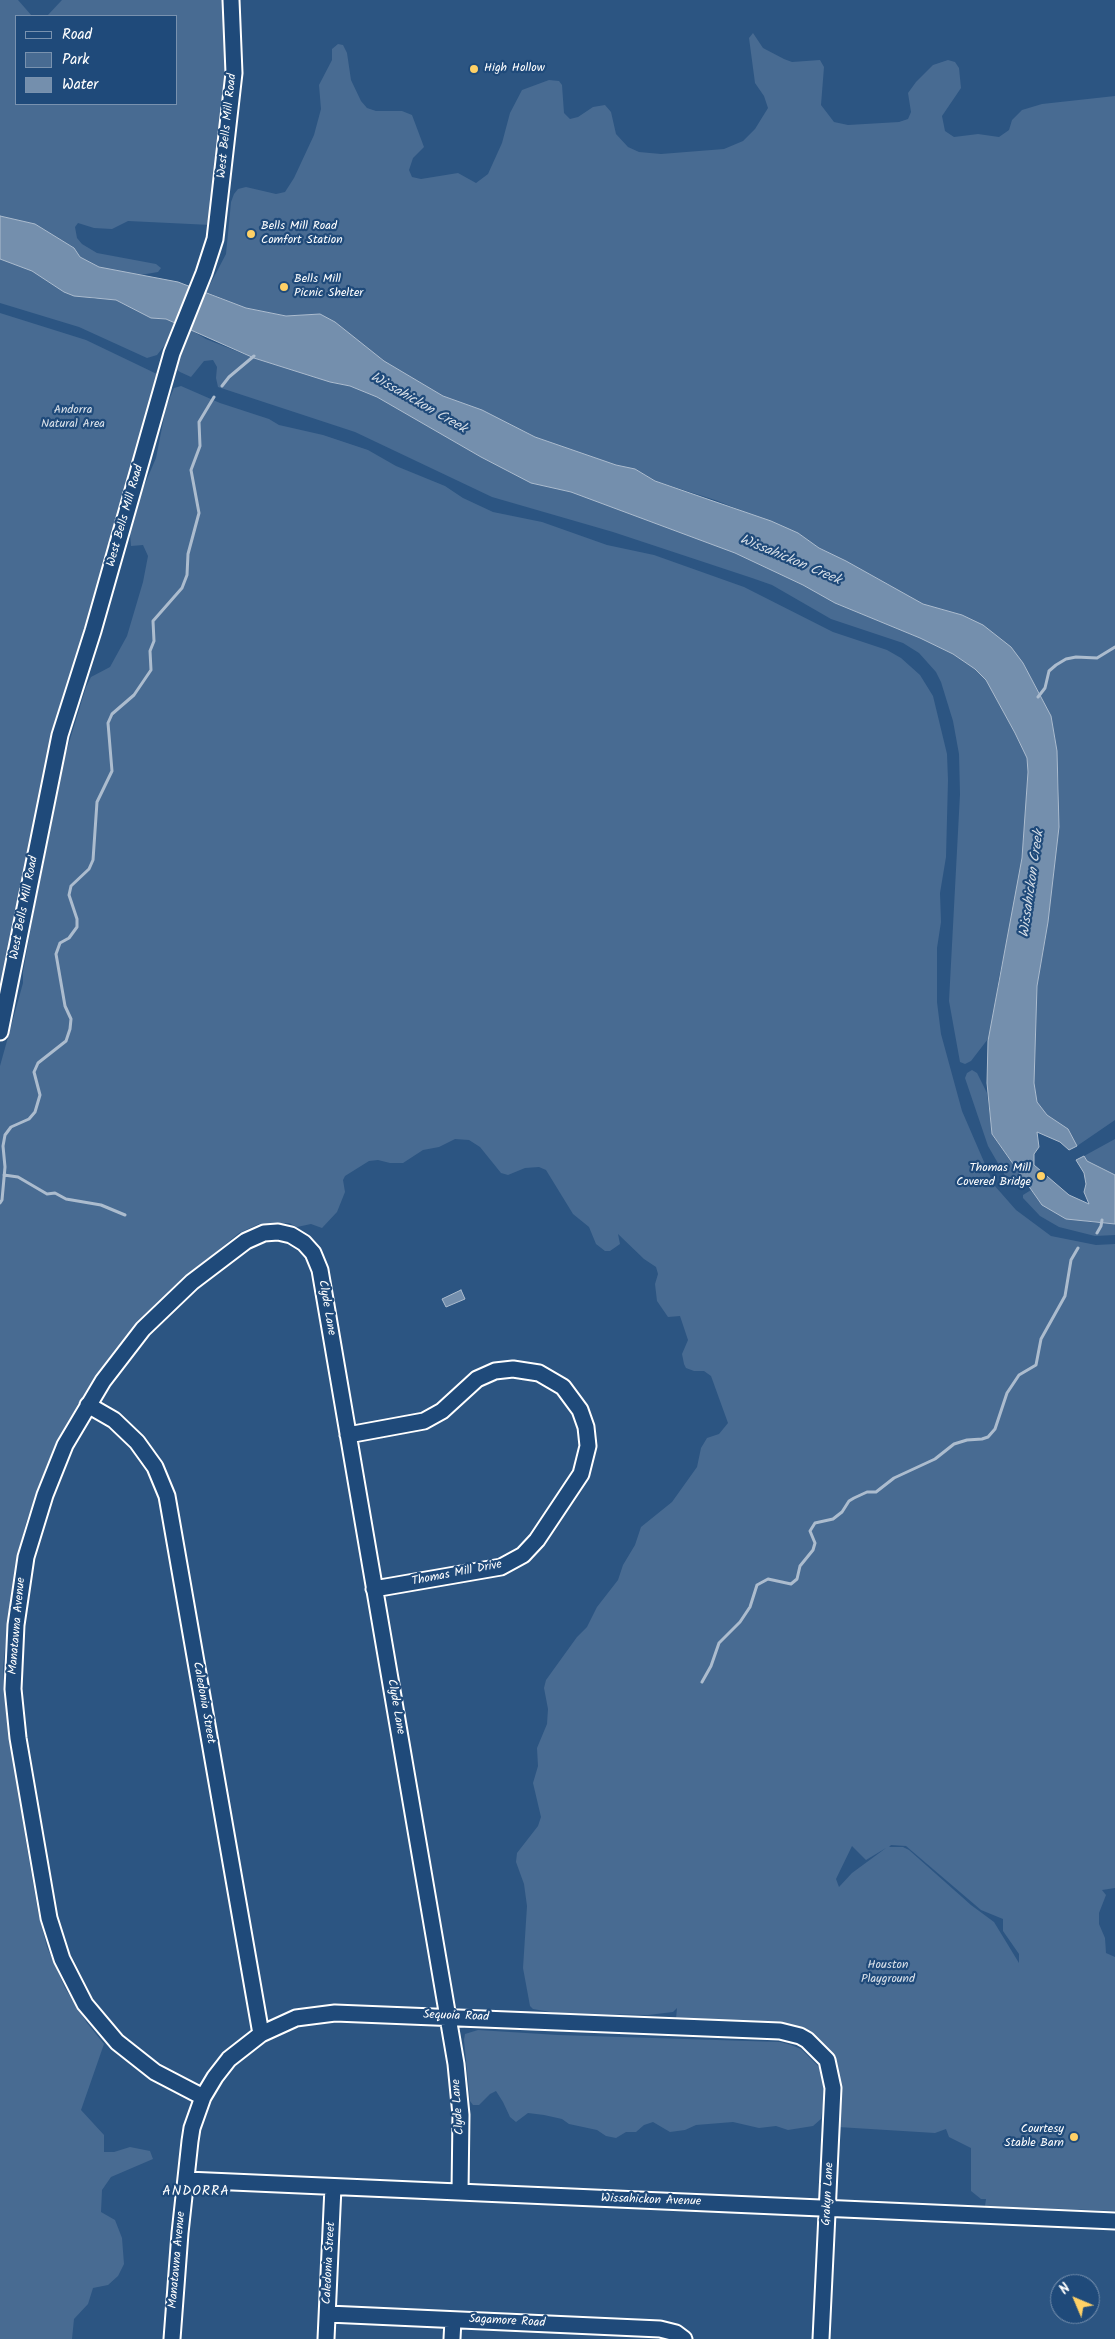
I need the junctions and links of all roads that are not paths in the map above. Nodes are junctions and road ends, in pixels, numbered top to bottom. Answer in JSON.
{"nodes":[{"id":1,"x":230,"y":0,"type":"edge"},
{"id":2,"x":0,"y":1032,"type":"edge"},
{"id":3,"x":291,"y":1235,"type":"joint"},
{"id":4,"x":88,"y":1404,"type":"junction"},
{"id":5,"x":348,"y":1436,"type":"junction"},
{"id":6,"x":374,"y":1589,"type":"junction"},
{"id":7,"x":448,"y":2017,"type":"junction"},
{"id":8,"x":261,"y":2034,"type":"junction"},
{"id":9,"x":821,"y":2052,"type":"joint"},
{"id":10,"x":203,"y":2097,"type":"junction"},
{"id":11,"x":187,"y":2180,"type":"junction"},
{"id":12,"x":333,"y":2187,"type":"junction"},
{"id":13,"x":460,"y":2192,"type":"junction"},
{"id":14,"x":828,"y":2208,"type":"junction"},
{"id":15,"x":1115,"y":2221,"type":"edge"},
{"id":16,"x":328,"y":2314,"type":"junction"},
{"id":17,"x":453,"y":2320,"type":"junction"},
{"id":18,"x":172,"y":2339,"type":"edge"},
{"id":19,"x":326,"y":2339,"type":"edge"},
{"id":20,"x":452,"y":2339,"type":"edge"},
{"id":21,"x":684,"y":2339,"type":"edge"},
{"id":22,"x":821,"y":2339,"type":"edge"}],
"edges":[{"from":1,"to":2,"type":"street","name":"West Bells Mill Road"},
{"from":3,"to":4,"type":"street","name":"Manatawna Avenue"},
{"from":3,"to":5,"type":"street","name":"Clyde Lane"},
{"from":4,"to":8,"type":"street","name":"Caledonia Street"},
{"from":4,"to":10,"type":"street","name":"Manatawna Avenue"},
{"from":5,"to":6,"type":"street","name":"Clyde Lane"},
{"from":5,"to":6,"type":"street","name":"Thomas Mill Drive"},
{"from":6,"to":7,"type":"street","name":"Clyde Lane"},
{"from":7,"to":8,"type":"street","name":"Sequoia Road"},
{"from":7,"to":9,"type":"street","name":"Sequoia Road"},
{"from":7,"to":13,"type":"street","name":"Clyde Lane"},
{"from":8,"to":10,"type":"street","name":"Sequoia Road"},
{"from":9,"to":14,"type":"street","name":"Grakyn Lane"},
{"from":10,"to":11,"type":"street","name":"Sequoia Road"},
{"from":11,"to":12,"type":"street","name":"Wissahickon Avenue"},
{"from":11,"to":18,"type":"street","name":"Manatawna Avenue"},
{"from":12,"to":13,"type":"street","name":"Wissahickon Avenue"},
{"from":12,"to":16,"type":"street","name":"Caledonia Street"},
{"from":13,"to":14,"type":"street","name":"Wissahickon Avenue"},
{"from":14,"to":15,"type":"street","name":"Wissahickon Avenue"},
{"from":14,"to":22,"type":"street","name":"Grakyn Lane"},
{"from":16,"to":17,"type":"street","name":"Sagamore Road"},
{"from":16,"to":19,"type":"street","name":"Caledonia Street"},
{"from":17,"to":20,"type":"street"},
{"from":17,"to":21,"type":"street","name":"Sagamore Road"}]}
